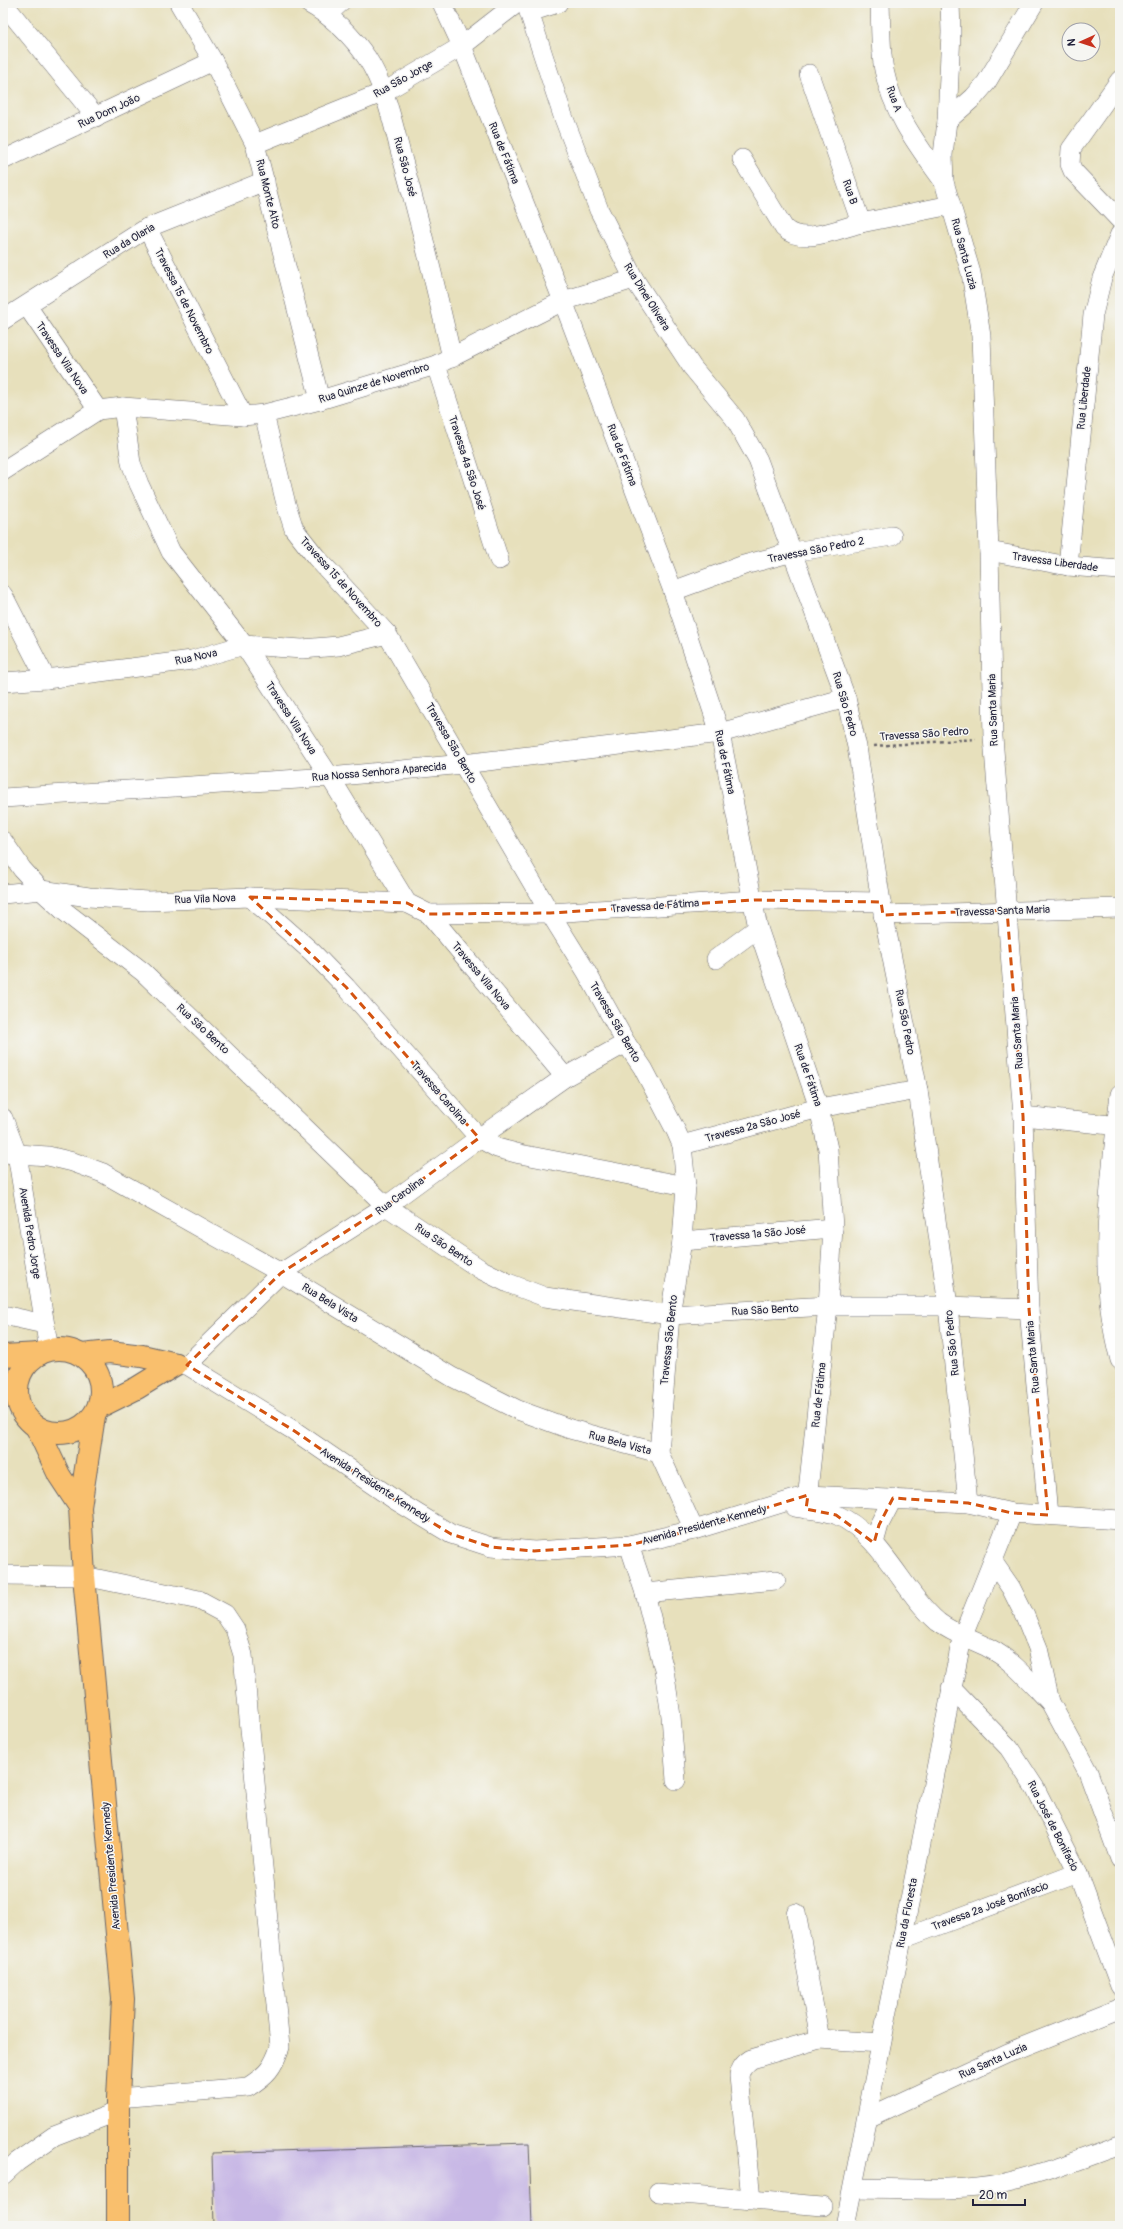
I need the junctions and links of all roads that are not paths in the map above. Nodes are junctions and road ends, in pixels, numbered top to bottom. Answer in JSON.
{"nodes":[{"id":1,"x":3,"y":3,"type":"edge"},
{"id":2,"x":179,"y":3,"type":"edge"},
{"id":3,"x":308,"y":3,"type":"edge"},
{"id":4,"x":442,"y":3,"type":"edge"},
{"id":5,"x":558,"y":3,"type":"edge"},
{"id":6,"x":880,"y":3,"type":"edge"},
{"id":7,"x":950,"y":3,"type":"edge"},
{"id":8,"x":1034,"y":3,"type":"edge"},
{"id":9,"x":524,"y":6,"type":"edge"},
{"id":10,"x":334,"y":8,"type":"edge"},
{"id":11,"x":462,"y":46,"type":"junction"},
{"id":12,"x":213,"y":61,"type":"junction"},
{"id":13,"x":809,"y":74,"type":"dead end"},
{"id":14,"x":1120,"y":80,"type":"edge"},
{"id":15,"x":384,"y":92,"type":"junction"},
{"id":16,"x":96,"y":117,"type":"junction"},
{"id":17,"x":947,"y":121,"type":"junction"},
{"id":18,"x":255,"y":144,"type":"junction"},
{"id":19,"x":742,"y":159,"type":"dead end"},
{"id":20,"x":3,"y":160,"type":"edge"},
{"id":21,"x":265,"y":181,"type":"junction"},
{"id":22,"x":944,"y":182,"type":"junction"},
{"id":23,"x":951,"y":205,"type":"junction"},
{"id":24,"x":1120,"y":220,"type":"edge"},
{"id":25,"x":861,"y":223,"type":"junction"},
{"id":26,"x":147,"y":228,"type":"junction"},
{"id":27,"x":1120,"y":234,"type":"edge"},
{"id":28,"x":634,"y":279,"type":"junction"},
{"id":29,"x":563,"y":301,"type":"junction"},
{"id":30,"x":27,"y":306,"type":"junction"},
{"id":31,"x":3,"y":320,"type":"edge"},
{"id":32,"x":444,"y":361,"type":"junction"},
{"id":33,"x":320,"y":400,"type":"junction"},
{"id":34,"x":123,"y":407,"type":"junction"},
{"id":35,"x":98,"y":410,"type":"junction"},
{"id":36,"x":264,"y":414,"type":"junction"},
{"id":37,"x":243,"y":416,"type":"junction"},
{"id":38,"x":3,"y":471,"type":"edge"},
{"id":39,"x":892,"y":536,"type":"dead end"},
{"id":40,"x":990,"y":551,"type":"junction"},
{"id":41,"x":793,"y":552,"type":"junction"},
{"id":42,"x":499,"y":560,"type":"dead end"},
{"id":43,"x":1068,"y":566,"type":"junction"},
{"id":44,"x":1120,"y":570,"type":"edge"},
{"id":45,"x":673,"y":591,"type":"junction"},
{"id":46,"x":3,"y":595,"type":"edge"},
{"id":47,"x":387,"y":634,"type":"junction"},
{"id":48,"x":244,"y":645,"type":"junction"},
{"id":49,"x":46,"y":679,"type":"junction"},
{"id":50,"x":3,"y":682,"type":"edge"},
{"id":51,"x":846,"y":698,"type":"junction"},
{"id":52,"x":720,"y":733,"type":"junction"},
{"id":53,"x":463,"y":764,"type":"junction"},
{"id":54,"x":330,"y":777,"type":"junction"},
{"id":55,"x":3,"y":798,"type":"edge"},
{"id":56,"x":3,"y":841,"type":"edge"},
{"id":57,"x":41,"y":890,"type":"junction"},
{"id":58,"x":3,"y":894,"type":"edge"},
{"id":59,"x":250,"y":897,"type":"junction"},
{"id":60,"x":754,"y":900,"type":"junction"},
{"id":61,"x":407,"y":903,"type":"junction"},
{"id":62,"x":882,"y":908,"type":"junction"},
{"id":63,"x":1120,"y":908,"type":"edge"},
{"id":64,"x":1007,"y":910,"type":"junction"},
{"id":65,"x":550,"y":913,"type":"junction"},
{"id":66,"x":428,"y":914,"type":"junction"},
{"id":67,"x":758,"y":928,"type":"junction"},
{"id":68,"x":716,"y":959,"type":"dead end"},
{"id":69,"x":626,"y":1043,"type":"junction"},
{"id":70,"x":565,"y":1077,"type":"junction"},
{"id":71,"x":918,"y":1090,"type":"junction"},
{"id":72,"x":1120,"y":1094,"type":"edge"},
{"id":73,"x":819,"y":1108,"type":"junction"},
{"id":74,"x":1023,"y":1116,"type":"junction"},
{"id":75,"x":3,"y":1118,"type":"edge"},
{"id":76,"x":1118,"y":1126,"type":"edge"},
{"id":77,"x":479,"y":1138,"type":"junction"},
{"id":78,"x":682,"y":1145,"type":"junction"},
{"id":79,"x":10,"y":1153,"type":"edge"},
{"id":80,"x":686,"y":1186,"type":"junction"},
{"id":81,"x":386,"y":1206,"type":"junction"},
{"id":82,"x":833,"y":1228,"type":"junction"},
{"id":83,"x":682,"y":1241,"type":"junction"},
{"id":84,"x":281,"y":1274,"type":"junction"},
{"id":85,"x":828,"y":1306,"type":"junction"},
{"id":86,"x":948,"y":1306,"type":"junction"},
{"id":87,"x":1029,"y":1309,"type":"junction"},
{"id":88,"x":3,"y":1315,"type":"edge"},
{"id":89,"x":670,"y":1315,"type":"junction"},
{"id":90,"x":44,"y":1324,"type":"junction"},
{"id":91,"x":44,"y":1352,"type":"junction"},
{"id":92,"x":82,"y":1355,"type":"junction"},
{"id":93,"x":3,"y":1356,"type":"edge"},
{"id":94,"x":1120,"y":1360,"type":"edge"},
{"id":95,"x":182,"y":1365,"type":"junction"},
{"id":96,"x":3,"y":1405,"type":"edge"},
{"id":97,"x":97,"y":1412,"type":"junction"},
{"id":98,"x":30,"y":1421,"type":"junction"},
{"id":99,"x":659,"y":1453,"type":"junction"},
{"id":100,"x":893,"y":1498,"type":"junction"},
{"id":101,"x":807,"y":1502,"type":"junction"},
{"id":102,"x":968,"y":1503,"type":"junction"},
{"id":103,"x":80,"y":1507,"type":"junction"},
{"id":104,"x":1012,"y":1513,"type":"junction"},
{"id":105,"x":1048,"y":1515,"type":"junction"},
{"id":106,"x":1120,"y":1520,"type":"edge"},
{"id":107,"x":694,"y":1530,"type":"junction"},
{"id":108,"x":874,"y":1543,"type":"junction"},
{"id":109,"x":629,"y":1545,"type":"junction"},
{"id":110,"x":993,"y":1562,"type":"junction"},
{"id":111,"x":3,"y":1575,"type":"edge"},
{"id":112,"x":84,"y":1576,"type":"junction"},
{"id":113,"x":776,"y":1580,"type":"dead end"},
{"id":114,"x":645,"y":1593,"type":"junction"},
{"id":115,"x":962,"y":1638,"type":"junction"},
{"id":116,"x":951,"y":1688,"type":"junction"},
{"id":117,"x":1050,"y":1702,"type":"junction"},
{"id":118,"x":676,"y":1780,"type":"dead end"},
{"id":119,"x":1120,"y":1859,"type":"edge"},
{"id":120,"x":1078,"y":1874,"type":"junction"},
{"id":121,"x":796,"y":1913,"type":"dead end"},
{"id":122,"x":902,"y":1939,"type":"junction"},
{"id":123,"x":1120,"y":1986,"type":"edge"},
{"id":124,"x":1120,"y":2008,"type":"edge"},
{"id":125,"x":820,"y":2039,"type":"junction"},
{"id":126,"x":881,"y":2043,"type":"junction"},
{"id":127,"x":118,"y":2105,"type":"junction"},
{"id":128,"x":867,"y":2118,"type":"junction"},
{"id":129,"x":1120,"y":2145,"type":"edge"},
{"id":130,"x":3,"y":2176,"type":"edge"},
{"id":131,"x":853,"y":2188,"type":"junction"},
{"id":132,"x":658,"y":2192,"type":"dead end"},
{"id":133,"x":752,"y":2199,"type":"junction"},
{"id":134,"x":822,"y":2206,"type":"dead end"},
{"id":135,"x":118,"y":2226,"type":"edge"},
{"id":136,"x":845,"y":2226,"type":"edge"}],
"edges":[{"from":1,"to":16,"type":"street"},
{"from":2,"to":12,"type":"street","name":"Rua Monte Alto"},
{"from":3,"to":10,"type":"street","name":"Rua São José"},
{"from":4,"to":11,"type":"street","name":"Rua de Fátima"},
{"from":5,"to":9,"type":"street"},
{"from":6,"to":22,"type":"street","name":"Rua A"},
{"from":7,"to":17,"type":"street","name":"Rua Santa Luzia"},
{"from":8,"to":17,"type":"street"},
{"from":9,"to":11,"type":"street","name":"Rua São Jorge"},
{"from":9,"to":28,"type":"street","name":"Rua Dinei Oliveira"},
{"from":10,"to":15,"type":"street","name":"Rua São José"},
{"from":11,"to":15,"type":"street","name":"Rua São Jorge"},
{"from":11,"to":29,"type":"street","name":"Rua de Fátima"},
{"from":12,"to":16,"type":"street","name":"Rua Dom João"},
{"from":12,"to":18,"type":"street","name":"Rua Monte Alto"},
{"from":13,"to":25,"type":"street","name":"Rua B"},
{"from":14,"to":24,"type":"street"},
{"from":15,"to":18,"type":"street","name":"Rua São Jorge"},
{"from":15,"to":32,"type":"street","name":"Rua São José"},
{"from":16,"to":20,"type":"street","name":"Rua Dom João"},
{"from":17,"to":22,"type":"street","name":"Rua Santa Luzia"},
{"from":18,"to":21,"type":"street","name":"Rua Monte Alto"},
{"from":19,"to":25,"type":"street"},
{"from":21,"to":26,"type":"street","name":"Rua da Olaria"},
{"from":21,"to":33,"type":"street","name":"Rua Monte Alto"},
{"from":22,"to":23,"type":"street","name":"Rua Santa Luzia"},
{"from":23,"to":25,"type":"street"},
{"from":23,"to":40,"type":"street","name":"Rua Santa Luzia"},
{"from":26,"to":30,"type":"street","name":"Rua da Olaria"},
{"from":26,"to":37,"type":"street","name":"Travessa 15 de Novembro"},
{"from":27,"to":43,"type":"street","name":"Rua Liberdade"},
{"from":28,"to":29,"type":"street","name":"Rua Quinze de Novembro"},
{"from":28,"to":41,"type":"street","name":"Rua Dinei Oliveira"},
{"from":29,"to":32,"type":"street","name":"Rua Quinze de Novembro"},
{"from":29,"to":45,"type":"street","name":"Rua de Fátima"},
{"from":30,"to":31,"type":"street","name":"Rua da Olaria"},
{"from":30,"to":35,"type":"street","name":"Travessa Vila Nova"},
{"from":32,"to":33,"type":"street","name":"Rua Quinze de Novembro"},
{"from":32,"to":42,"type":"street","name":"Travessa 4ª São José"},
{"from":33,"to":36,"type":"street","name":"Rua Quinze de Novembro"},
{"from":34,"to":35,"type":"street","name":"Rua Quinze de Novembro"},
{"from":34,"to":37,"type":"street","name":"Rua Quinze de Novembro"},
{"from":34,"to":48,"type":"street","name":"Travessa Vila Nova"},
{"from":35,"to":38,"type":"street"},
{"from":36,"to":37,"type":"street","name":"Rua Quinze de Novembro"},
{"from":36,"to":47,"type":"street","name":"Travessa 15 de Novembro"},
{"from":39,"to":41,"type":"street","name":"Travessa São Pedro 2"},
{"from":40,"to":43,"type":"street","name":"Travessa Liberdade"},
{"from":40,"to":64,"type":"street","name":"Rua Santa Maria"},
{"from":41,"to":45,"type":"street","name":"Travessa São Pedro 2"},
{"from":41,"to":51,"type":"street","name":"Rua São Pedro"},
{"from":43,"to":44,"type":"street","name":"Travessa Liberdade"},
{"from":45,"to":52,"type":"street","name":"Rua de Fátima"},
{"from":46,"to":49,"type":"street"},
{"from":47,"to":48,"type":"street","name":"Rua Nova"},
{"from":47,"to":53,"type":"street","name":"Travessa São Bento"},
{"from":48,"to":49,"type":"street","name":"Rua Nova"},
{"from":48,"to":54,"type":"street","name":"Travessa Vila Nova"},
{"from":49,"to":50,"type":"street","name":"Rua Nova"},
{"from":51,"to":52,"type":"street","name":"Rua Nossa Senhora Aparecida"},
{"from":51,"to":62,"type":"street","name":"Rua São Pedro"},
{"from":52,"to":53,"type":"street","name":"Rua Nossa Senhora Aparecida"},
{"from":52,"to":60,"type":"street","name":"Rua de Fátima"},
{"from":53,"to":54,"type":"street","name":"Rua Nossa Senhora Aparecida"},
{"from":53,"to":65,"type":"street","name":"Travessa São Bento"},
{"from":54,"to":55,"type":"street","name":"Rua Nossa Senhora Aparecida"},
{"from":54,"to":61,"type":"street","name":"Travessa Vila Nova"},
{"from":56,"to":57,"type":"street","name":"Rua São Bento"},
{"from":57,"to":58,"type":"street","name":"Rua Vila Nova"},
{"from":57,"to":59,"type":"street","name":"Rua Vila Nova"},
{"from":57,"to":81,"type":"street","name":"Rua São Bento"},
{"from":59,"to":61,"type":"street","name":"Rua Vila Nova"},
{"from":59,"to":77,"type":"street","name":"Travessa Carolina"},
{"from":60,"to":62,"type":"street","name":"Travessa de Fátima"},
{"from":60,"to":65,"type":"street","name":"Travessa de Fátima"},
{"from":60,"to":67,"type":"street","name":"Rua de Fátima"},
{"from":61,"to":66,"type":"street","name":"Travessa Vila Nova"},
{"from":62,"to":64,"type":"street","name":"Travessa Santa Maria"},
{"from":62,"to":71,"type":"street","name":"Rua São Pedro"},
{"from":63,"to":64,"type":"street","name":"Travessa Santa Maria"},
{"from":64,"to":74,"type":"street","name":"Rua Santa Maria"},
{"from":65,"to":66,"type":"street","name":"Travessa de Fátima"},
{"from":65,"to":69,"type":"street","name":"Travessa São Bento"},
{"from":66,"to":70,"type":"street","name":"Travessa Vila Nova"},
{"from":67,"to":68,"type":"street"},
{"from":67,"to":73,"type":"street","name":"Rua de Fátima"},
{"from":69,"to":70,"type":"street","name":"Rua Carolina"},
{"from":69,"to":78,"type":"street","name":"Travessa São Bento"},
{"from":70,"to":77,"type":"street","name":"Rua Carolina"},
{"from":71,"to":73,"type":"street","name":"Travessa 2ª São José"},
{"from":71,"to":86,"type":"street","name":"Rua São Pedro"},
{"from":72,"to":76,"type":"street"},
{"from":73,"to":78,"type":"street","name":"Travessa 2ª São José"},
{"from":73,"to":82,"type":"street","name":"Rua de Fátima"},
{"from":74,"to":76,"type":"street"},
{"from":74,"to":87,"type":"street","name":"Rua Santa Maria"},
{"from":75,"to":79,"type":"street","name":"Avenida Pedro Jorge"},
{"from":76,"to":94,"type":"street"},
{"from":77,"to":80,"type":"street","name":"Travessa Carolina"},
{"from":77,"to":81,"type":"street","name":"Rua Carolina"},
{"from":78,"to":80,"type":"street","name":"Travessa São Bento"},
{"from":79,"to":84,"type":"street","name":"Rua Bela Vista"},
{"from":79,"to":90,"type":"street","name":"Avenida Pedro Jorge"},
{"from":80,"to":83,"type":"street","name":"Travessa São Bento"},
{"from":81,"to":84,"type":"street","name":"Rua Carolina"},
{"from":81,"to":89,"type":"street","name":"Rua São Bento"},
{"from":82,"to":83,"type":"street","name":"Travessa 1ª São José"},
{"from":82,"to":85,"type":"street","name":"Rua de Fátima"},
{"from":83,"to":89,"type":"street","name":"Travessa São Bento"},
{"from":84,"to":95,"type":"street","name":"Rua Carolina"},
{"from":84,"to":99,"type":"street","name":"Rua Bela Vista"},
{"from":85,"to":86,"type":"street","name":"Rua São Bento"},
{"from":85,"to":89,"type":"street","name":"Rua São Bento"},
{"from":85,"to":101,"type":"street","name":"Rua de Fátima"},
{"from":86,"to":87,"type":"street","name":"Rua São Bento"},
{"from":86,"to":102,"type":"street","name":"Rua São Pedro"},
{"from":87,"to":105,"type":"street","name":"Rua Santa Maria"},
{"from":88,"to":90,"type":"street"},
{"from":89,"to":99,"type":"street","name":"Travessa São Bento"},
{"from":90,"to":91,"type":"street","name":"Avenida Pedro Jorge"},
{"from":91,"to":92,"type":"main road","name":"Avenida Presidente Kennedy"},
{"from":91,"to":93,"type":"main road"},
{"from":91,"to":98,"type":"main road","name":"Avenida Presidente Kennedy"},
{"from":92,"to":95,"type":"main road","name":"Avenida Presidente Kennedy"},
{"from":92,"to":97,"type":"main road","name":"Avenida Presidente Kennedy"},
{"from":95,"to":97,"type":"main road"},
{"from":95,"to":109,"type":"street","name":"Avenida Presidente Kennedy"},
{"from":96,"to":98,"type":"main road"},
{"from":97,"to":98,"type":"main road"},
{"from":97,"to":103,"type":"main road","name":"Avenida Presidente Kennedy"},
{"from":98,"to":103,"type":"main road","name":"Avenida Presidente Kennedy"},
{"from":99,"to":107,"type":"street"},
{"from":100,"to":101,"type":"street"},
{"from":100,"to":102,"type":"street"},
{"from":100,"to":108,"type":"street"},
{"from":101,"to":107,"type":"street","name":"Avenida Presidente Kennedy"},
{"from":101,"to":108,"type":"street"},
{"from":102,"to":104,"type":"street"},
{"from":103,"to":112,"type":"main road","name":"Avenida Presidente Kennedy"},
{"from":104,"to":105,"type":"street"},
{"from":104,"to":110,"type":"street","name":"Rua da Floresta"},
{"from":105,"to":106,"type":"street"},
{"from":107,"to":109,"type":"street","name":"Avenida Presidente Kennedy"},
{"from":108,"to":115,"type":"street"},
{"from":109,"to":114,"type":"street"},
{"from":110,"to":115,"type":"street","name":"Rua da Floresta"},
{"from":110,"to":117,"type":"street"},
{"from":111,"to":112,"type":"street"},
{"from":112,"to":127,"type":"main road","name":"Avenida Presidente Kennedy"},
{"from":112,"to":127,"type":"street"},
{"from":113,"to":114,"type":"street"},
{"from":114,"to":118,"type":"street"},
{"from":115,"to":116,"type":"street","name":"Rua da Floresta"},
{"from":115,"to":117,"type":"street"},
{"from":116,"to":120,"type":"street","name":"Rua José de Bonifacio"},
{"from":116,"to":122,"type":"street","name":"Rua da Floresta"},
{"from":117,"to":119,"type":"street"},
{"from":120,"to":122,"type":"street","name":"Travessa 2ª José Bonifacio"},
{"from":120,"to":123,"type":"street","name":"Rua José de Bonifacio"},
{"from":121,"to":125,"type":"street"},
{"from":122,"to":126,"type":"street","name":"Rua da Floresta"},
{"from":124,"to":128,"type":"street","name":"Rua Santa Luzia"},
{"from":125,"to":126,"type":"street"},
{"from":125,"to":133,"type":"street"},
{"from":126,"to":128,"type":"street","name":"Rua da Floresta"},
{"from":127,"to":130,"type":"street"},
{"from":127,"to":135,"type":"main road","name":"Avenida Presidente Kennedy"},
{"from":128,"to":131,"type":"street","name":"Rua da Floresta"},
{"from":129,"to":131,"type":"street"},
{"from":131,"to":136,"type":"street","name":"Rua da Floresta"},
{"from":132,"to":133,"type":"street"},
{"from":133,"to":134,"type":"street"}]}
